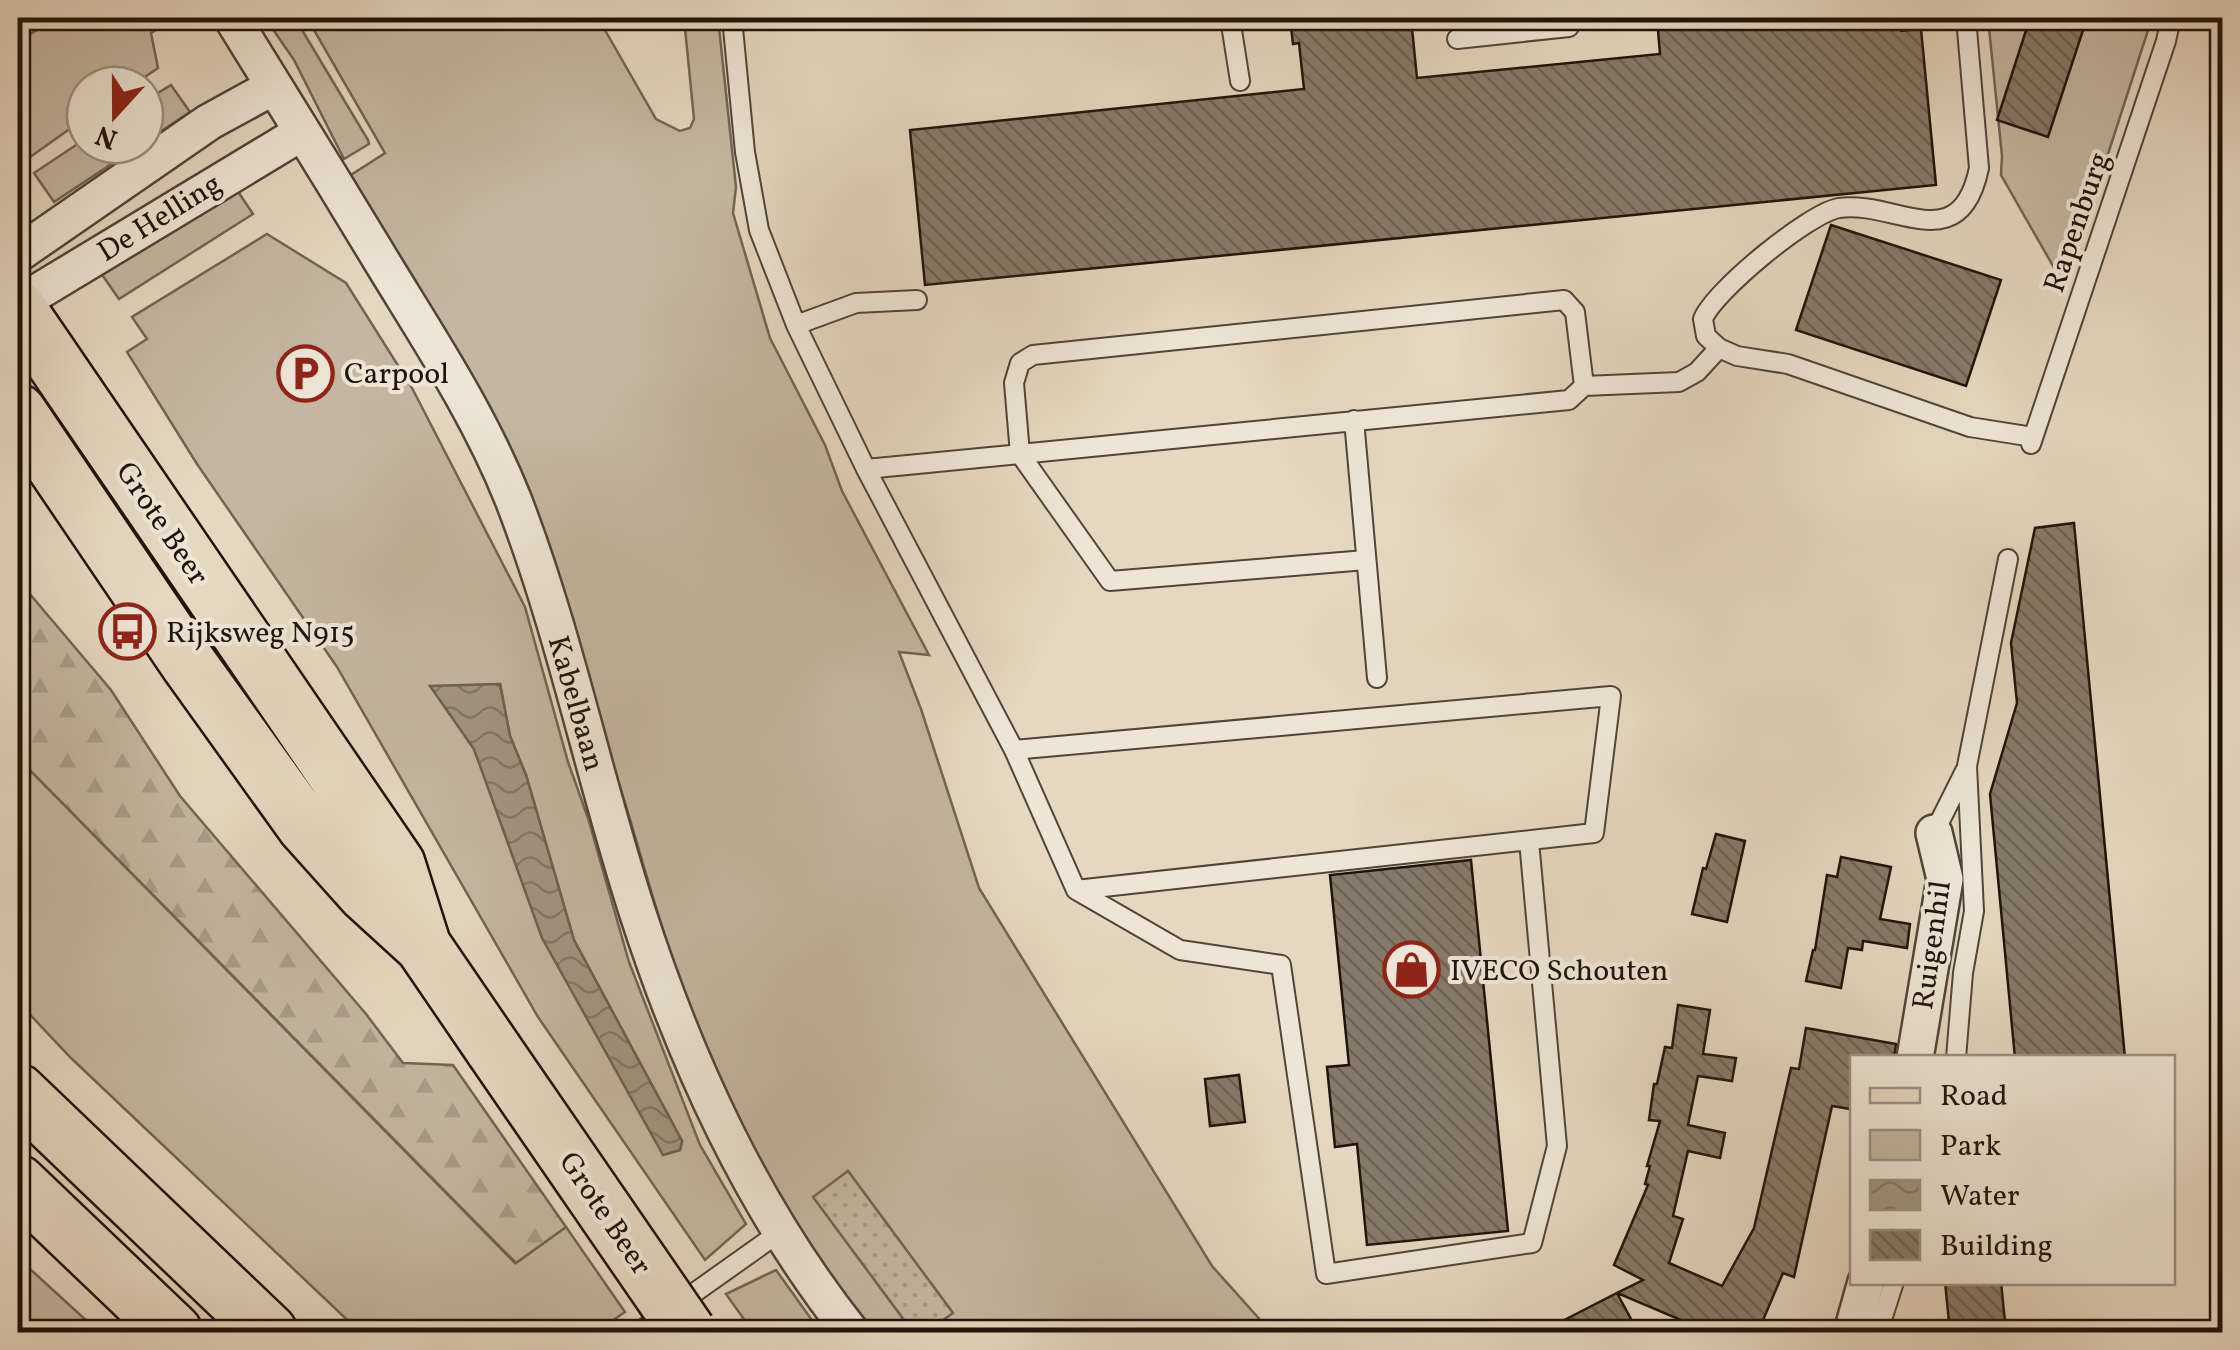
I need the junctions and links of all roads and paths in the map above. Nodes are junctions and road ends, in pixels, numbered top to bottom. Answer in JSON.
{"nodes":[{"id":1,"x":232,"y":18,"type":"edge"},
{"id":2,"x":732,"y":18,"type":"edge"},
{"id":3,"x":1230,"y":18,"type":"edge"},
{"id":4,"x":1568,"y":18,"type":"edge"},
{"id":5,"x":1966,"y":18,"type":"edge"},
{"id":6,"x":2170,"y":18,"type":"edge"},
{"id":7,"x":1456,"y":38,"type":"dead end"},
{"id":8,"x":1240,"y":81,"type":"dead end"},
{"id":9,"x":272,"y":87,"type":"junction"},
{"id":10,"x":301,"y":133,"type":"junction"},
{"id":11,"x":18,"y":254,"type":"edge"},
{"id":12,"x":917,"y":300,"type":"dead end"},
{"id":13,"x":18,"y":307,"type":"edge"},
{"id":14,"x":796,"y":325,"type":"junction"},
{"id":15,"x":1719,"y":348,"type":"junction"},
{"id":16,"x":1584,"y":386,"type":"junction"},
{"id":17,"x":18,"y":412,"type":"edge"},
{"id":18,"x":1354,"y":420,"type":"junction"},
{"id":19,"x":1020,"y":454,"type":"junction"},
{"id":20,"x":866,"y":469,"type":"junction"},
{"id":21,"x":2008,"y":559,"type":"dead end"},
{"id":22,"x":1366,"y":560,"type":"junction"},
{"id":23,"x":1377,"y":678,"type":"dead end"},
{"id":24,"x":1014,"y":750,"type":"junction"},
{"id":25,"x":1967,"y":766,"type":"junction"},
{"id":26,"x":1934,"y":833,"type":"joint"},
{"id":27,"x":1530,"y":841,"type":"junction"},
{"id":28,"x":1076,"y":890,"type":"junction"},
{"id":29,"x":423,"y":946,"type":"junction"},
{"id":30,"x":1915,"y":1055,"type":"edge"},
{"id":31,"x":1956,"y":1055,"type":"edge"},
{"id":32,"x":18,"y":1092,"type":"edge"},
{"id":33,"x":18,"y":1183,"type":"edge"},
{"id":34,"x":780,"y":1232,"type":"junction"},
{"id":35,"x":1865,"y":1285,"type":"edge"},
{"id":36,"x":1893,"y":1285,"type":"edge"},
{"id":37,"x":174,"y":1332,"type":"edge"},
{"id":38,"x":269,"y":1332,"type":"edge"},
{"id":39,"x":639,"y":1332,"type":"edge"},
{"id":40,"x":688,"y":1332,"type":"edge"},
{"id":41,"x":851,"y":1332,"type":"edge"},
{"id":42,"x":1852,"y":1332,"type":"edge"},
{"id":43,"x":1878,"y":1332,"type":"edge"}],
"edges":[{"from":1,"to":9,"type":"street","name":"Kabelbaan"},
{"from":2,"to":14,"type":"lane"},
{"from":3,"to":8,"type":"lane"},
{"from":4,"to":7,"type":"lane"},
{"from":5,"to":15,"type":"lane"},
{"from":6,"to":15,"type":"lane","name":"Rapenburg"},
{"from":9,"to":10,"type":"street","name":"Kabelbaan"},
{"from":9,"to":11,"type":"street","name":"De Helling"},
{"from":10,"to":13,"type":"street","name":"De Helling"},
{"from":10,"to":34,"type":"street","name":"Kabelbaan"},
{"from":12,"to":14,"type":"lane"},
{"from":13,"to":29,"type":"main road","name":"Grote Beer"},
{"from":14,"to":20,"type":"lane"},
{"from":15,"to":16,"type":"lane"},
{"from":16,"to":18,"type":"lane"},
{"from":16,"to":19,"type":"lane"},
{"from":17,"to":29,"type":"main road","name":"Grote Beer"},
{"from":18,"to":19,"type":"lane"},
{"from":18,"to":22,"type":"lane"},
{"from":19,"to":20,"type":"lane"},
{"from":19,"to":22,"type":"lane"},
{"from":20,"to":24,"type":"lane"},
{"from":21,"to":25,"type":"lane"},
{"from":22,"to":23,"type":"lane"},
{"from":24,"to":27,"type":"lane"},
{"from":24,"to":28,"type":"lane"},
{"from":25,"to":26,"type":"lane"},
{"from":25,"to":31,"type":"lane"},
{"from":26,"to":30,"type":"street","name":"Ruigenhil"},
{"from":27,"to":28,"type":"lane"},
{"from":27,"to":28,"type":"lane"},
{"from":29,"to":40,"type":"main road","name":"Grote Beer","bridge":true},
{"from":32,"to":38,"type":"main road"},
{"from":33,"to":37,"type":"main road"},
{"from":34,"to":39,"type":"lane"},
{"from":34,"to":41,"type":"street","name":"Kabelbaan"},
{"from":35,"to":42,"type":"street"},
{"from":36,"to":43,"type":"lane"}]}
